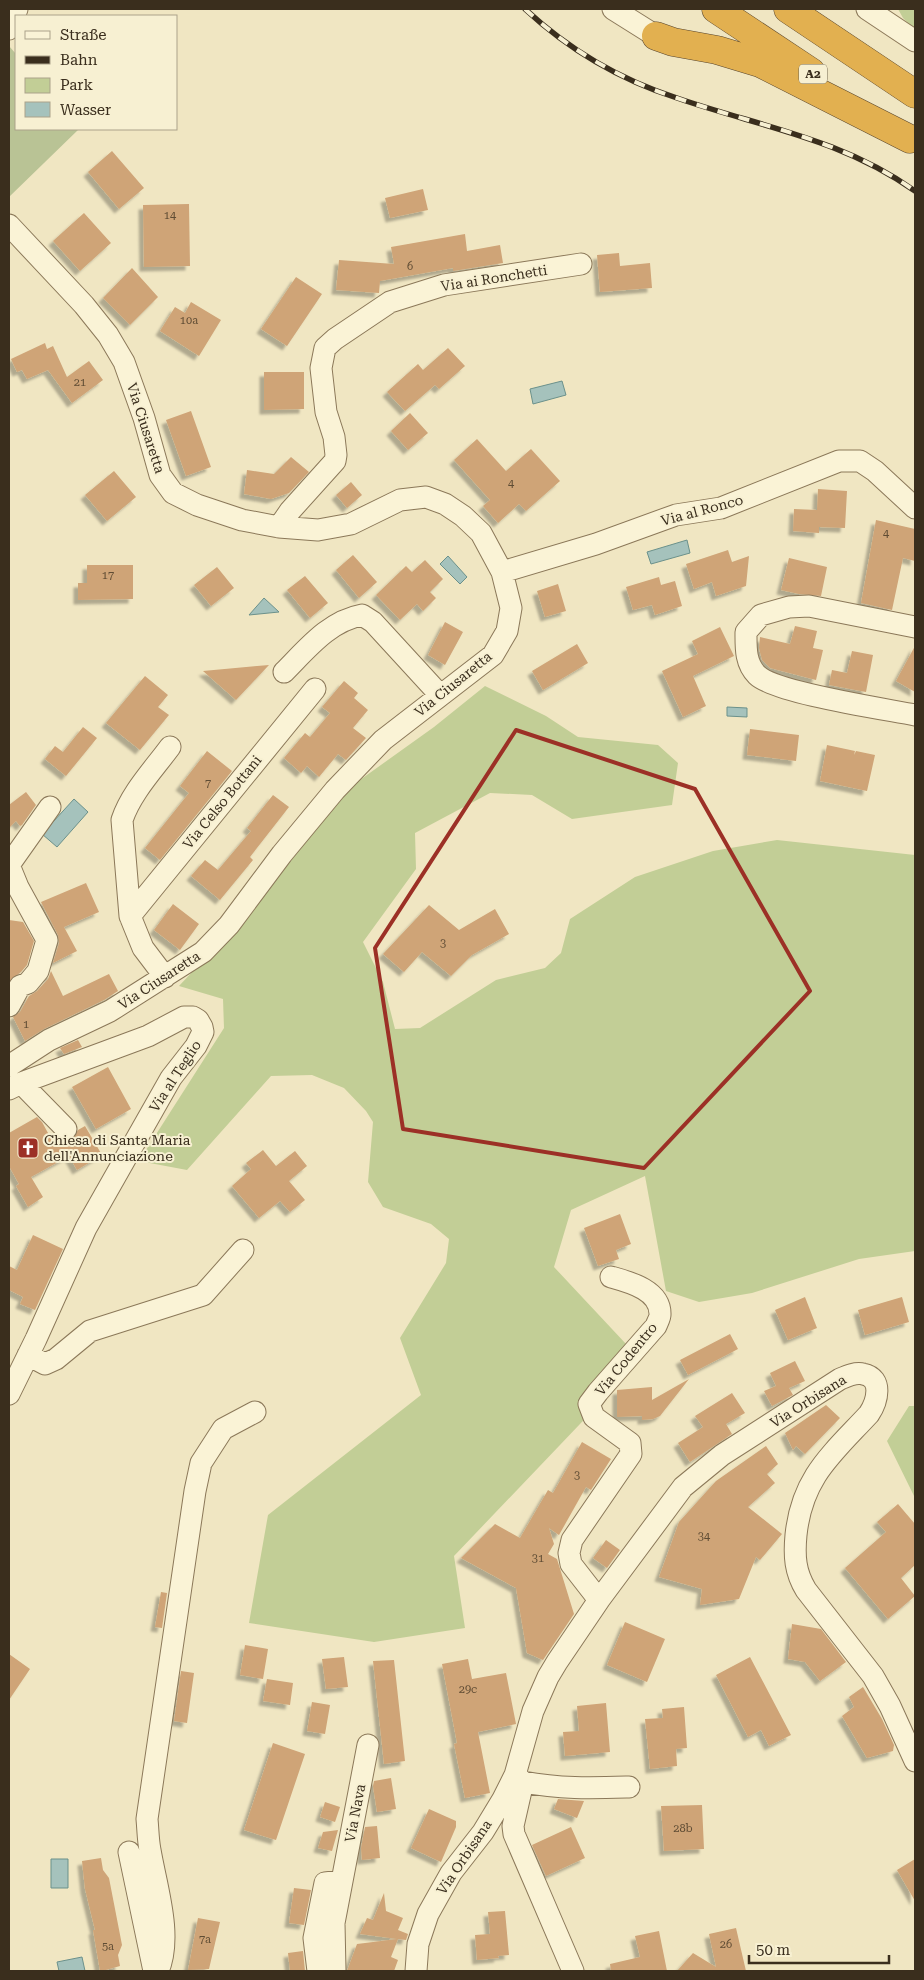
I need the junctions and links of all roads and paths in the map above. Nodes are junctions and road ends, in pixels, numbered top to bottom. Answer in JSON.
{"nodes":[{"id":1,"x":17,"y":9,"type":"edge"},
{"id":2,"x":613,"y":9,"type":"edge"},
{"id":3,"x":716,"y":9,"type":"edge"},
{"id":4,"x":788,"y":9,"type":"edge"},
{"id":5,"x":867,"y":9,"type":"edge"},
{"id":6,"x":9,"y":29,"type":"edge"},
{"id":7,"x":656,"y":36,"type":"joint"},
{"id":8,"x":915,"y":41,"type":"edge"},
{"id":9,"x":915,"y":94,"type":"edge"},
{"id":10,"x":913,"y":141,"type":"edge"},
{"id":11,"x":9,"y":225,"type":"edge"},
{"id":12,"x":581,"y":264,"type":"dead end"},
{"id":13,"x":839,"y":461,"type":"junction"},
{"id":14,"x":915,"y":493,"type":"edge"},
{"id":15,"x":915,"y":508,"type":"edge"},
{"id":16,"x":280,"y":527,"type":"junction"},
{"id":17,"x":502,"y":572,"type":"junction"},
{"id":18,"x":915,"y":627,"type":"edge"},
{"id":19,"x":284,"y":672,"type":"dead end"},
{"id":20,"x":315,"y":689,"type":"dead end"},
{"id":21,"x":440,"y":695,"type":"junction"},
{"id":22,"x":915,"y":715,"type":"edge"},
{"id":23,"x":170,"y":747,"type":"dead end"},
{"id":24,"x":50,"y":807,"type":"dead end"},
{"id":25,"x":9,"y":865,"type":"edge"},
{"id":26,"x":130,"y":916,"type":"junction"},
{"id":27,"x":166,"y":977,"type":"junction"},
{"id":28,"x":9,"y":1006,"type":"edge"},
{"id":29,"x":13,"y":1079,"type":"edge"},
{"id":30,"x":66,"y":1129,"type":"dead end"},
{"id":31,"x":243,"y":1250,"type":"dead end"},
{"id":32,"x":611,"y":1277,"type":"dead end"},
{"id":33,"x":28,"y":1355,"type":"junction"},
{"id":34,"x":9,"y":1394,"type":"edge"},
{"id":35,"x":255,"y":1412,"type":"dead end"},
{"id":36,"x":600,"y":1600,"type":"junction"},
{"id":37,"x":368,"y":1745,"type":"dead end"},
{"id":38,"x":915,"y":1761,"type":"edge"},
{"id":39,"x":519,"y":1778,"type":"junction"},
{"id":40,"x":629,"y":1787,"type":"dead end"},
{"id":41,"x":129,"y":1852,"type":"dead end"},
{"id":42,"x":342,"y":1881,"type":"junction"},
{"id":43,"x":154,"y":1971,"type":"edge"},
{"id":44,"x":158,"y":1971,"type":"edge"},
{"id":45,"x":318,"y":1971,"type":"edge"},
{"id":46,"x":334,"y":1971,"type":"edge"},
{"id":47,"x":416,"y":1971,"type":"edge"},
{"id":48,"x":573,"y":1971,"type":"edge"}],
"edges":[{"from":1,"to":6,"type":"street"},
{"from":2,"to":7,"type":"street"},
{"from":3,"to":10,"type":"highway","number":"A2"},
{"from":4,"to":9,"type":"highway"},
{"from":5,"to":8,"type":"street"},
{"from":7,"to":10,"type":"highway","number":"A2"},
{"from":11,"to":16,"type":"street","name":"Via Ciusaretta"},
{"from":12,"to":16,"type":"street","name":"Via ai Ronchetti"},
{"from":13,"to":14,"type":"street"},
{"from":13,"to":15,"type":"street","name":"Via al Ronco"},
{"from":13,"to":17,"type":"street","name":"Via al Ronco"},
{"from":16,"to":17,"type":"street","name":"Via Ciusaretta"},
{"from":17,"to":21,"type":"street","name":"Via Ciusaretta"},
{"from":18,"to":22,"type":"street"},
{"from":19,"to":21,"type":"street"},
{"from":20,"to":26,"type":"street","name":"Via Celso Bottani"},
{"from":21,"to":27,"type":"street","name":"Via Ciusaretta"},
{"from":23,"to":26,"type":"street"},
{"from":24,"to":25,"type":"street"},
{"from":25,"to":28,"type":"street"},
{"from":26,"to":27,"type":"street"},
{"from":27,"to":29,"type":"street","name":"Via Ciusaretta"},
{"from":29,"to":30,"type":"street"},
{"from":29,"to":33,"type":"street","name":"Via al Teglio"},
{"from":31,"to":33,"type":"street"},
{"from":32,"to":36,"type":"street","name":"Via Codentro"},
{"from":33,"to":34,"type":"street","name":"Via al Teglio"},
{"from":35,"to":44,"type":"street"},
{"from":36,"to":38,"type":"street","name":"Via Orbisana"},
{"from":36,"to":39,"type":"street","name":"Via Orbisana"},
{"from":37,"to":42,"type":"street","name":"Via Nava"},
{"from":39,"to":40,"type":"street"},
{"from":39,"to":47,"type":"street","name":"Via Orbisana"},
{"from":39,"to":48,"type":"street","name":"Via Orbisana"},
{"from":41,"to":43,"type":"street"},
{"from":42,"to":45,"type":"street"},
{"from":42,"to":46,"type":"street","name":"Via Nava"}]}
